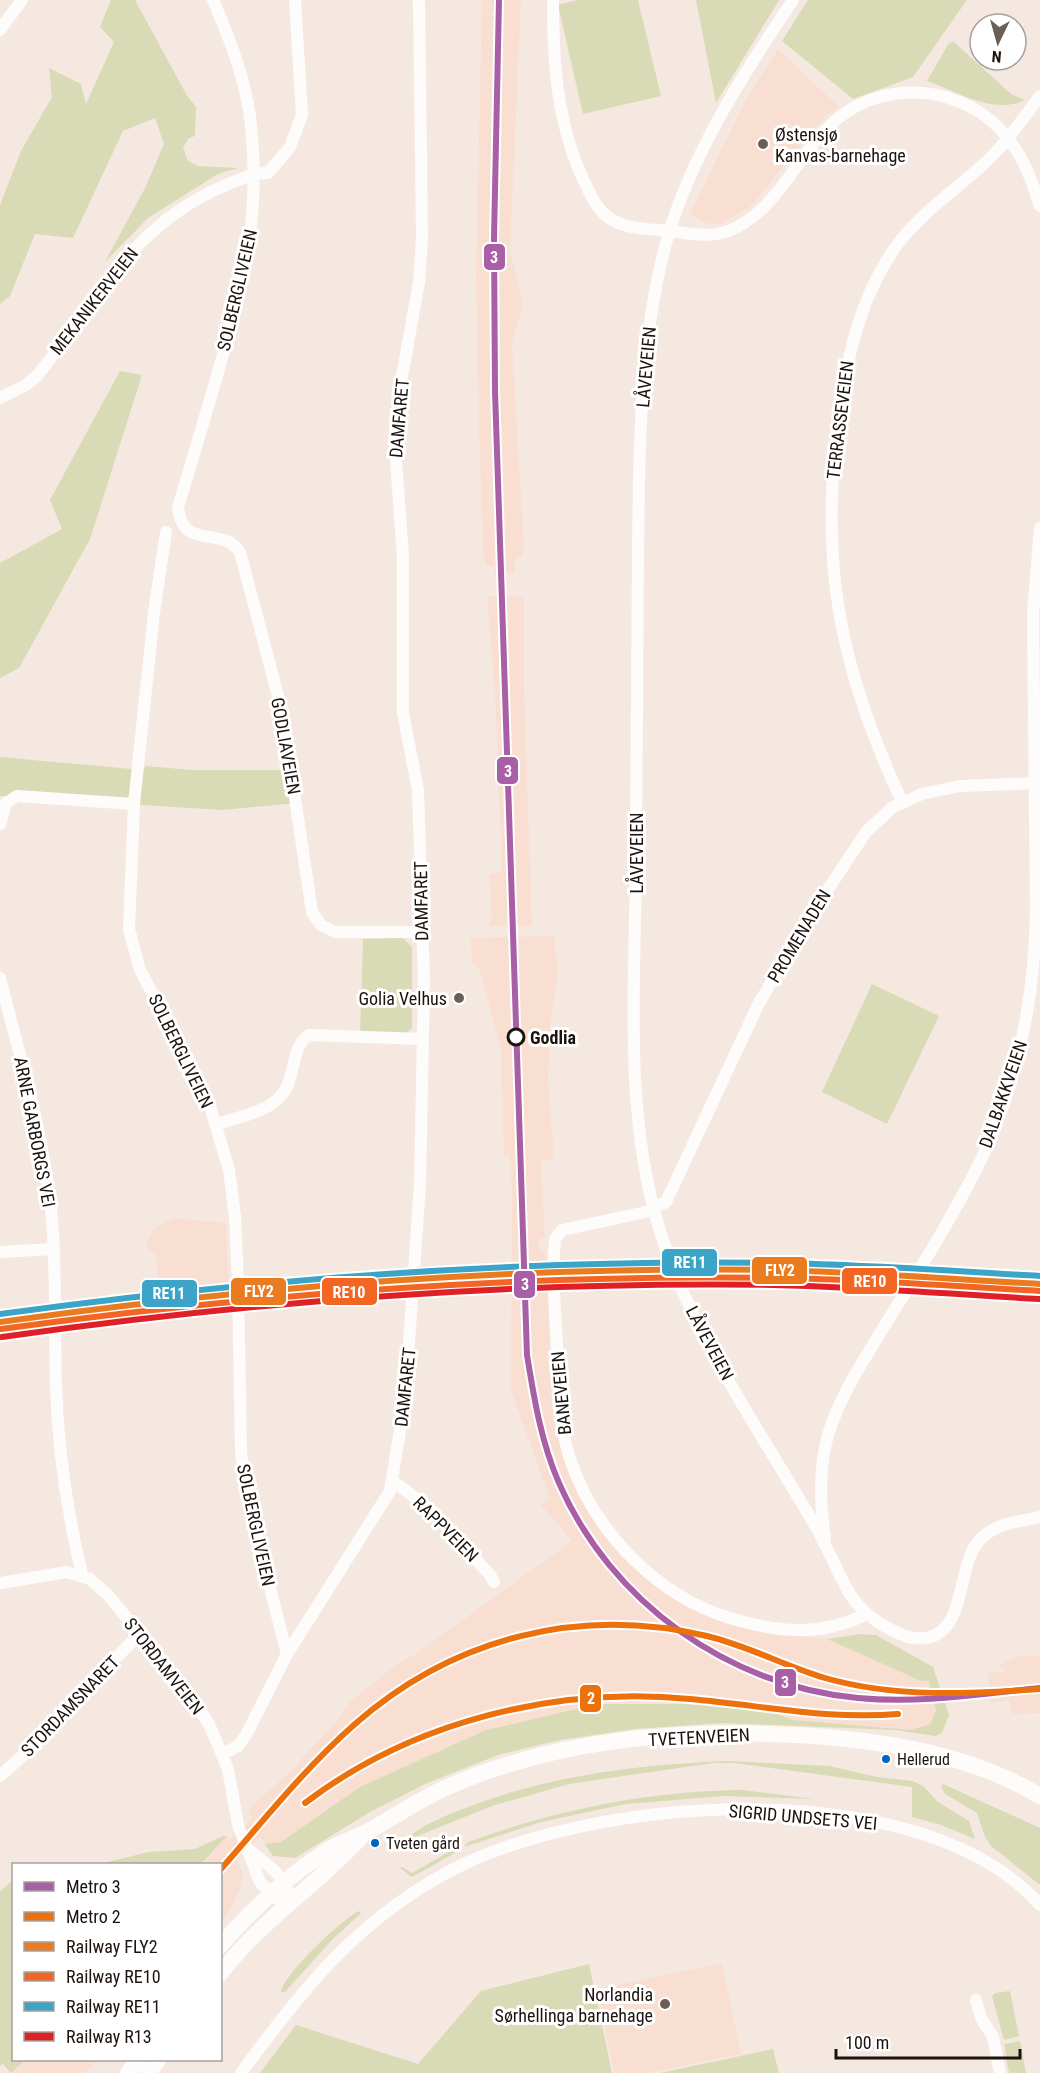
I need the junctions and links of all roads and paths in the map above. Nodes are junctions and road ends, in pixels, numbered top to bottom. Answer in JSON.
{"nodes":[{"id":1,"x":22,"y":0,"type":"edge"},
{"id":2,"x":213,"y":0,"type":"edge"},
{"id":3,"x":295,"y":0,"type":"edge"},
{"id":4,"x":419,"y":0,"type":"edge"},
{"id":5,"x":553,"y":0,"type":"edge"},
{"id":6,"x":793,"y":0,"type":"edge"},
{"id":7,"x":0,"y":30,"type":"edge"},
{"id":8,"x":1040,"y":96,"type":"edge"},
{"id":9,"x":1007,"y":137,"type":"junction"},
{"id":10,"x":254,"y":173,"type":"junction"},
{"id":11,"x":1040,"y":206,"type":"edge"},
{"id":12,"x":670,"y":231,"type":"junction"},
{"id":13,"x":0,"y":398,"type":"edge"},
{"id":14,"x":178,"y":507,"type":"joint"},
{"id":15,"x":1040,"y":528,"type":"edge"},
{"id":16,"x":166,"y":532,"type":"dead end"},
{"id":17,"x":1038,"y":783,"type":"edge"},
{"id":18,"x":902,"y":802,"type":"junction"},
{"id":19,"x":134,"y":804,"type":"junction"},
{"id":20,"x":0,"y":824,"type":"edge"},
{"id":21,"x":421,"y":932,"type":"junction"},
{"id":22,"x":0,"y":978,"type":"edge"},
{"id":23,"x":423,"y":1039,"type":"junction"},
{"id":24,"x":216,"y":1125,"type":"junction"},
{"id":25,"x":654,"y":1209,"type":"junction"},
{"id":26,"x":54,"y":1249,"type":"junction"},
{"id":27,"x":0,"y":1252,"type":"edge"},
{"id":28,"x":238,"y":1283,"type":"junction"},
{"id":29,"x":414,"y":1290,"type":"junction"},
{"id":30,"x":393,"y":1481,"type":"junction"},
{"id":31,"x":1040,"y":1517,"type":"edge"},
{"id":32,"x":827,"y":1548,"type":"junction"},
{"id":33,"x":82,"y":1574,"type":"junction"},
{"id":34,"x":494,"y":1582,"type":"dead end"},
{"id":35,"x":0,"y":1583,"type":"edge"},
{"id":36,"x":865,"y":1615,"type":"junction"},
{"id":37,"x":139,"y":1635,"type":"junction"},
{"id":38,"x":287,"y":1654,"type":"junction"},
{"id":39,"x":223,"y":1754,"type":"junction"},
{"id":40,"x":0,"y":1776,"type":"edge"},
{"id":41,"x":1040,"y":1796,"type":"edge"},
{"id":42,"x":366,"y":1832,"type":"junction"},
{"id":43,"x":253,"y":1856,"type":"junction"},
{"id":44,"x":283,"y":1881,"type":"junction"},
{"id":45,"x":270,"y":1892,"type":"junction"},
{"id":46,"x":289,"y":1902,"type":"junction"},
{"id":47,"x":1040,"y":1905,"type":"edge"},
{"id":48,"x":222,"y":1944,"type":"edge"},
{"id":49,"x":222,"y":1972,"type":"edge"},
{"id":50,"x":976,"y":2000,"type":"dead end"},
{"id":51,"x":137,"y":2061,"type":"edge"},
{"id":52,"x":157,"y":2061,"type":"edge"},
{"id":53,"x":128,"y":2073,"type":"edge"},
{"id":54,"x":148,"y":2073,"type":"edge"},
{"id":55,"x":241,"y":2073,"type":"edge"},
{"id":56,"x":1000,"y":2073,"type":"edge"}],
"edges":[{"from":1,"to":7,"type":"street"},
{"from":2,"to":10,"type":"street","name":"SOLBERGLIVEIEN"},
{"from":3,"to":10,"type":"street","name":"MEKANIKERVEIEN"},
{"from":4,"to":21,"type":"street","name":"DAMFARET"},
{"from":5,"to":12,"type":"street"},
{"from":6,"to":12,"type":"street","name":"LÅVEVEIEN"},
{"from":8,"to":9,"type":"street","name":"TERRASSEVEIEN"},
{"from":9,"to":11,"type":"street"},
{"from":9,"to":12,"type":"street"},
{"from":9,"to":18,"type":"street","name":"TERRASSEVEIEN"},
{"from":10,"to":13,"type":"street","name":"MEKANIKERVEIEN"},
{"from":10,"to":14,"type":"street","name":"SOLBERGLIVEIEN"},
{"from":12,"to":25,"type":"street","name":"LÅVEVEIEN"},
{"from":14,"to":21,"type":"street","name":"GODLIAVEIEN"},
{"from":15,"to":17,"type":"street","name":"DALBAKKVEIEN"},
{"from":16,"to":19,"type":"street","name":"SOLBERGLIVEIEN"},
{"from":17,"to":18,"type":"street","name":"PROMENADEN"},
{"from":17,"to":32,"type":"street","name":"DALBAKKVEIEN"},
{"from":18,"to":25,"type":"street","name":"PROMENADEN"},
{"from":19,"to":20,"type":"street"},
{"from":19,"to":24,"type":"street","name":"SOLBERGLIVEIEN"},
{"from":21,"to":23,"type":"street","name":"DAMFARET"},
{"from":22,"to":26,"type":"street","name":"ARNE GARBORGS VEI"},
{"from":23,"to":24,"type":"street"},
{"from":23,"to":29,"type":"street","name":"DAMFARET"},
{"from":24,"to":28,"type":"street","name":"SOLBERGLIVEIEN"},
{"from":25,"to":32,"type":"street","name":"LÅVEVEIEN"},
{"from":25,"to":36,"type":"street","name":"BANEVEIEN"},
{"from":26,"to":27,"type":"street"},
{"from":26,"to":33,"type":"street","name":"ARNE GARBORGS VEI"},
{"from":28,"to":29,"type":"street"},
{"from":28,"to":38,"type":"street","name":"SOLBERGLIVEIEN"},
{"from":29,"to":30,"type":"street","name":"DAMFARET"},
{"from":30,"to":34,"type":"street","name":"RAPPVEIEN"},
{"from":30,"to":38,"type":"street","name":"DAMFARET"},
{"from":31,"to":36,"type":"street","name":"LÅVEVEIEN"},
{"from":32,"to":36,"type":"street","name":"LÅVEVEIEN"},
{"from":33,"to":35,"type":"street"},
{"from":33,"to":37,"type":"street","name":"STORDAMVEIEN"},
{"from":37,"to":39,"type":"street","name":"STORDAMVEIEN"},
{"from":37,"to":40,"type":"street","name":"STORDAMSNARET"},
{"from":38,"to":39,"type":"street","name":"DAMFARET"},
{"from":39,"to":43,"type":"street","name":"STORDAMVEIEN"},
{"from":41,"to":42,"type":"main road","name":"TVETENVEIEN"},
{"from":42,"to":44,"type":"main road","name":"TVETENVEIEN"},
{"from":42,"to":46,"type":"main road","name":"TVETENVEIEN"},
{"from":43,"to":44,"type":"street","name":"STORDAMVEIEN"},
{"from":43,"to":45,"type":"street","name":"STORDAMVEIEN"},
{"from":44,"to":45,"type":"main road","name":"TVETENVEIEN"},
{"from":44,"to":46,"type":"street"},
{"from":45,"to":46,"type":"street"},
{"from":45,"to":48,"type":"main road","name":"TVETENVEIEN"},
{"from":46,"to":49,"type":"main road","name":"TVETENVEIEN"},
{"from":47,"to":55,"type":"street","name":"SIGRID UNDSETS VEI"},
{"from":50,"to":56,"type":"street"},
{"from":51,"to":53,"type":"main road"},
{"from":52,"to":54,"type":"main road"}]}
